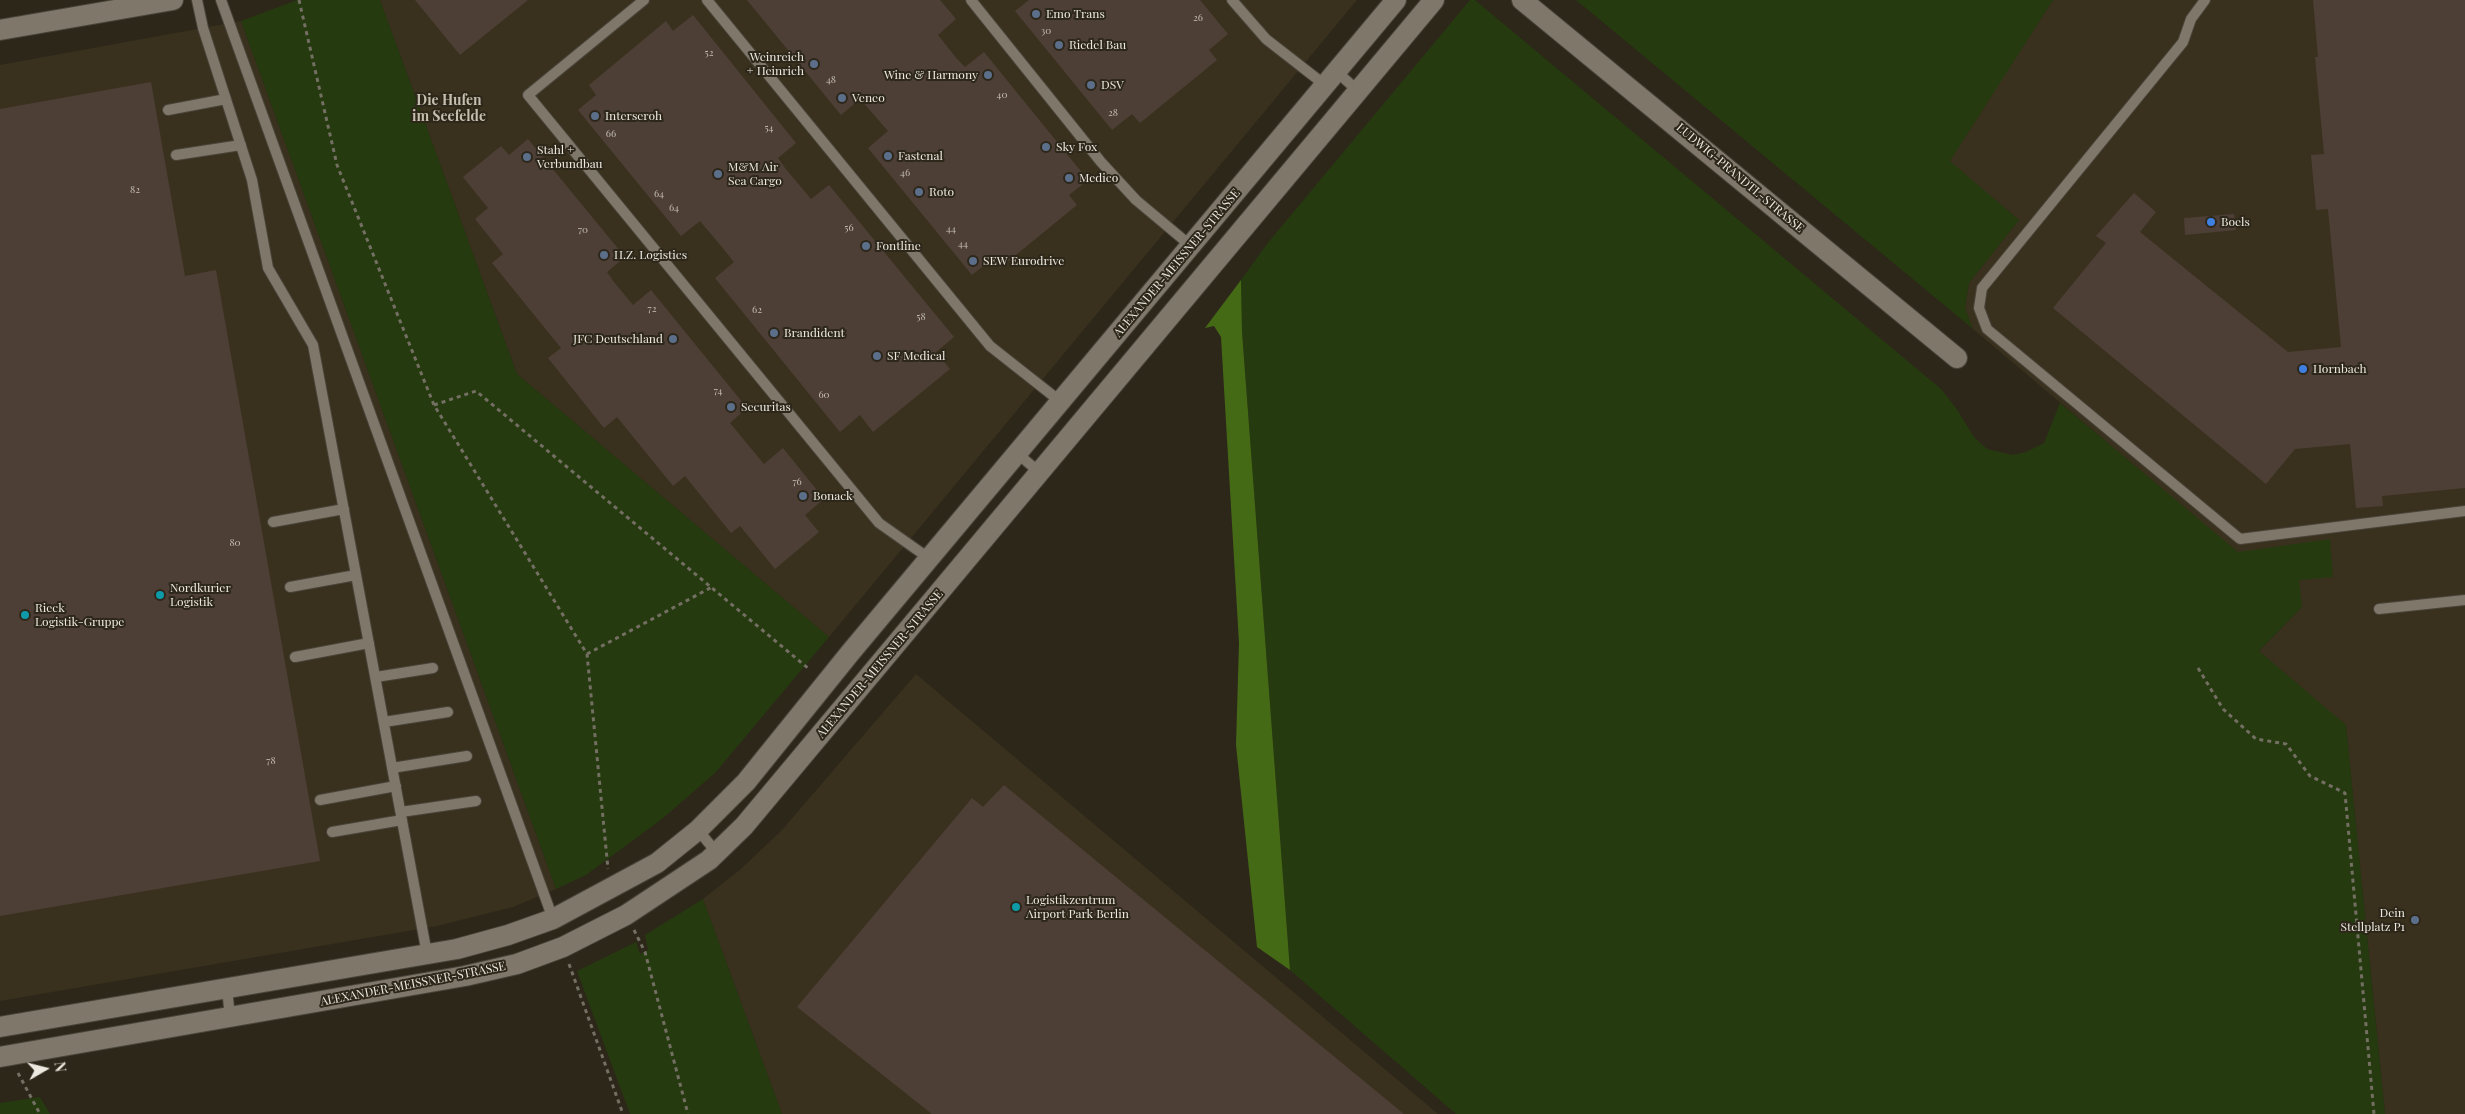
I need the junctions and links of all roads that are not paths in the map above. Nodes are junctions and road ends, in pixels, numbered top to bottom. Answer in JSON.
{"nodes":[{"id":1,"x":173,"y":0,"type":"edge"},
{"id":2,"x":197,"y":0,"type":"edge"},
{"id":3,"x":222,"y":0,"type":"edge"},
{"id":4,"x":644,"y":0,"type":"edge"},
{"id":5,"x":707,"y":0,"type":"edge"},
{"id":6,"x":971,"y":0,"type":"edge"},
{"id":7,"x":1232,"y":0,"type":"edge"},
{"id":8,"x":1396,"y":0,"type":"edge"},
{"id":9,"x":1434,"y":0,"type":"edge"},
{"id":10,"x":1522,"y":0,"type":"edge"},
{"id":11,"x":2205,"y":0,"type":"edge"},
{"id":12,"x":128,"y":4,"type":"edge"},
{"id":13,"x":0,"y":30,"type":"edge"},
{"id":14,"x":1330,"y":78,"type":"junction"},
{"id":15,"x":1358,"y":91,"type":"junction"},
{"id":16,"x":226,"y":99,"type":"junction"},
{"id":17,"x":168,"y":110,"type":"dead end"},
{"id":18,"x":241,"y":145,"type":"junction"},
{"id":19,"x":176,"y":155,"type":"dead end"},
{"id":20,"x":1191,"y":246,"type":"junction"},
{"id":21,"x":1957,"y":358,"type":"dead end"},
{"id":22,"x":1061,"y":402,"type":"junction"},
{"id":23,"x":1018,"y":454,"type":"junction"},
{"id":24,"x":1039,"y":472,"type":"junction"},
{"id":25,"x":344,"y":509,"type":"junction"},
{"id":26,"x":2465,"y":511,"type":"edge"},
{"id":27,"x":273,"y":522,"type":"dead end"},
{"id":28,"x":930,"y":559,"type":"junction"},
{"id":29,"x":356,"y":575,"type":"junction"},
{"id":30,"x":290,"y":587,"type":"dead end"},
{"id":31,"x":2465,"y":600,"type":"edge"},
{"id":32,"x":2379,"y":609,"type":"dead end"},
{"id":33,"x":369,"y":643,"type":"junction"},
{"id":34,"x":295,"y":656,"type":"dead end"},
{"id":35,"x":433,"y":668,"type":"dead end"},
{"id":36,"x":376,"y":677,"type":"junction"},
{"id":37,"x":448,"y":712,"type":"dead end"},
{"id":38,"x":384,"y":722,"type":"junction"},
{"id":39,"x":467,"y":756,"type":"dead end"},
{"id":40,"x":392,"y":768,"type":"junction"},
{"id":41,"x":396,"y":786,"type":"junction"},
{"id":42,"x":320,"y":800,"type":"dead end"},
{"id":43,"x":476,"y":801,"type":"dead end"},
{"id":44,"x":402,"y":816,"type":"junction"},
{"id":45,"x":698,"y":830,"type":"junction"},
{"id":46,"x":332,"y":832,"type":"dead end"},
{"id":47,"x":717,"y":853,"type":"junction"},
{"id":48,"x":553,"y":919,"type":"junction"},
{"id":49,"x":427,"y":954,"type":"junction"},
{"id":50,"x":227,"y":989,"type":"junction"},
{"id":51,"x":230,"y":1017,"type":"junction"},
{"id":52,"x":0,"y":1027,"type":"edge"},
{"id":53,"x":4,"y":1066,"type":"edge"}],
"edges":[{"from":1,"to":12,"type":"street"},
{"from":2,"to":16,"type":"lane"},
{"from":3,"to":48,"type":"lane"},
{"from":4,"to":28,"type":"lane"},
{"from":5,"to":22,"type":"lane"},
{"from":6,"to":20,"type":"lane"},
{"from":7,"to":14,"type":"lane"},
{"from":8,"to":14,"type":"street","name":"ALEXANDER-MEISSNER-STRASSE"},
{"from":9,"to":15,"type":"street","name":"ALEXANDER-MEISSNER-STRASSE"},
{"from":10,"to":21,"type":"street","name":"LUDWIG-PRANDTL-STRASSE"},
{"from":11,"to":26,"type":"lane"},
{"from":12,"to":13,"type":"street"},
{"from":14,"to":15,"type":"lane"},
{"from":14,"to":20,"type":"street","name":"ALEXANDER-MEISSNER-STRASSE"},
{"from":15,"to":24,"type":"street","name":"ALEXANDER-MEISSNER-STRASSE"},
{"from":16,"to":17,"type":"lane"},
{"from":16,"to":18,"type":"lane"},
{"from":18,"to":19,"type":"lane"},
{"from":18,"to":25,"type":"lane"},
{"from":20,"to":22,"type":"street","name":"ALEXANDER-MEISSNER-STRASSE"},
{"from":22,"to":23,"type":"street","name":"ALEXANDER-MEISSNER-STRASSE"},
{"from":23,"to":24,"type":"lane"},
{"from":23,"to":28,"type":"street","name":"ALEXANDER-MEISSNER-STRASSE"},
{"from":24,"to":47,"type":"street","name":"ALEXANDER-MEISSNER-STRASSE"},
{"from":25,"to":27,"type":"lane"},
{"from":25,"to":29,"type":"lane"},
{"from":28,"to":45,"type":"street","name":"ALEXANDER-MEISSNER-STRASSE"},
{"from":29,"to":30,"type":"lane"},
{"from":29,"to":33,"type":"lane"},
{"from":31,"to":32,"type":"lane"},
{"from":33,"to":34,"type":"lane"},
{"from":33,"to":36,"type":"lane"},
{"from":35,"to":36,"type":"lane"},
{"from":36,"to":38,"type":"lane"},
{"from":37,"to":38,"type":"lane"},
{"from":38,"to":40,"type":"lane"},
{"from":39,"to":40,"type":"lane"},
{"from":40,"to":41,"type":"lane"},
{"from":41,"to":42,"type":"lane"},
{"from":41,"to":44,"type":"lane"},
{"from":43,"to":44,"type":"lane"},
{"from":44,"to":46,"type":"lane"},
{"from":44,"to":49,"type":"lane"},
{"from":45,"to":47,"type":"lane"},
{"from":45,"to":48,"type":"street","name":"ALEXANDER-MEISSNER-STRASSE"},
{"from":47,"to":51,"type":"street","name":"ALEXANDER-MEISSNER-STRASSE"},
{"from":48,"to":49,"type":"street","name":"ALEXANDER-MEISSNER-STRASSE"},
{"from":49,"to":50,"type":"street","name":"ALEXANDER-MEISSNER-STRASSE"},
{"from":50,"to":51,"type":"lane"},
{"from":50,"to":52,"type":"street","name":"ALEXANDER-MEISSNER-STRASSE"},
{"from":51,"to":53,"type":"street","name":"ALEXANDER-MEISSNER-STRASSE"}]}
